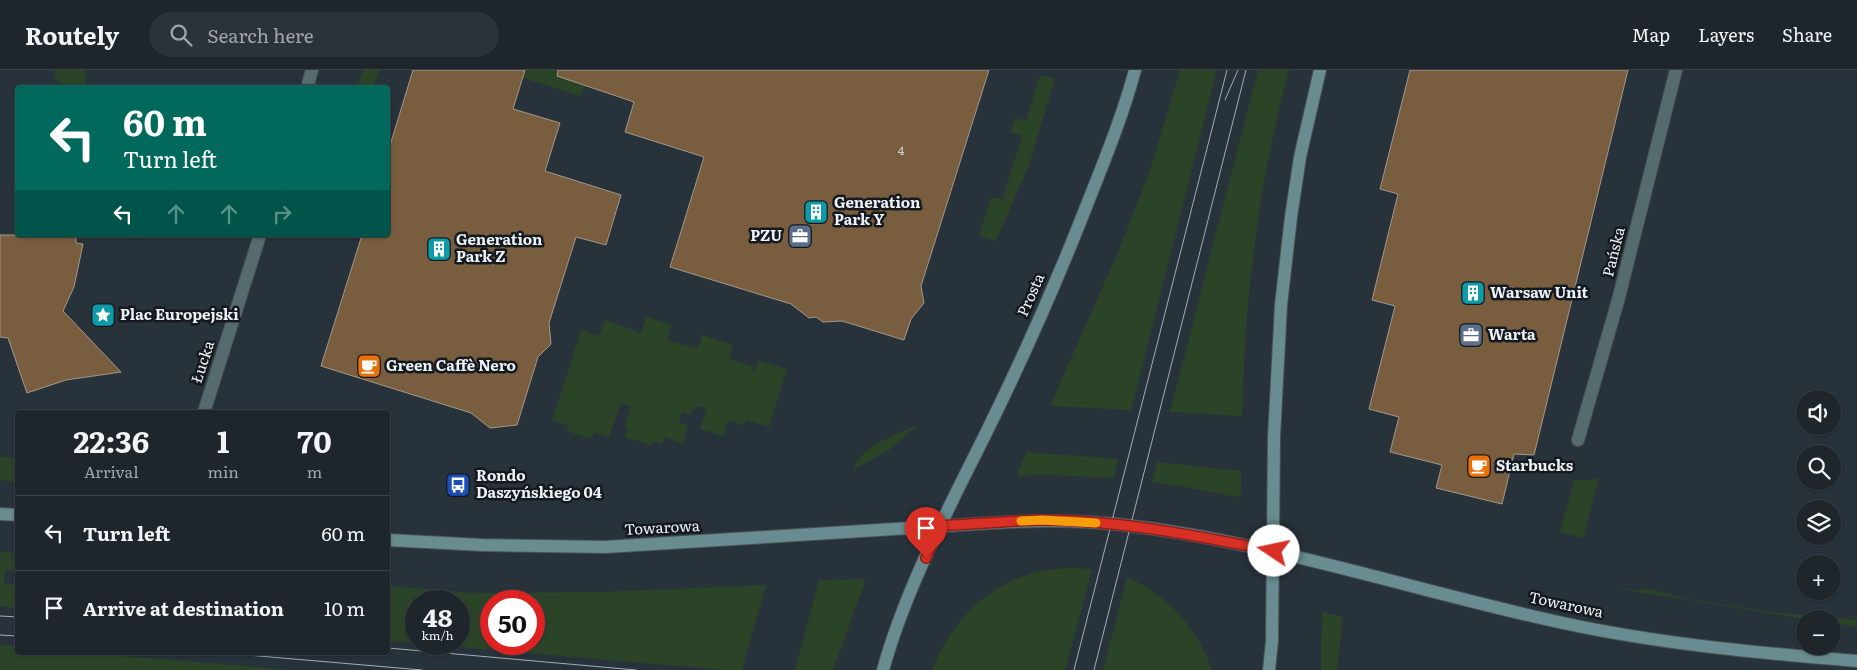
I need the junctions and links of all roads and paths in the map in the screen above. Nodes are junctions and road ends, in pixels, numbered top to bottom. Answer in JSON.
{"nodes":[{"id":1,"x":312,"y":70,"type":"edge"},
{"id":2,"x":1135,"y":70,"type":"edge"},
{"id":3,"x":1320,"y":70,"type":"edge"},
{"id":4,"x":1676,"y":70,"type":"edge"},
{"id":5,"x":308,"y":85,"type":"edge"},
{"id":6,"x":259,"y":237,"type":"edge"},
{"id":7,"x":205,"y":410,"type":"edge"},
{"id":8,"x":1578,"y":440,"type":"dead end"},
{"id":9,"x":0,"y":514,"type":"edge"},
{"id":10,"x":15,"y":515,"type":"edge"},
{"id":11,"x":939,"y":526,"type":"junction"},
{"id":12,"x":390,"y":540,"type":"edge"},
{"id":13,"x":1274,"y":551,"type":"junction"},
{"id":14,"x":1857,"y":661,"type":"edge"},
{"id":15,"x":883,"y":670,"type":"edge"},
{"id":16,"x":1268,"y":670,"type":"edge"}],
"edges":[{"from":1,"to":5,"type":"street"},
{"from":2,"to":11,"type":"main road","name":"Prosta"},
{"from":3,"to":13,"type":"main road"},
{"from":4,"to":8,"type":"street","name":"Pańska"},
{"from":6,"to":7,"type":"street","name":"Łucka"},
{"from":9,"to":10,"type":"main road"},
{"from":11,"to":12,"type":"main road","name":"Towarowa"},
{"from":11,"to":13,"type":"main road","name":"Towarowa"},
{"from":11,"to":15,"type":"main road","name":"Prosta"},
{"from":13,"to":14,"type":"main road","name":"Towarowa"},
{"from":13,"to":16,"type":"main road"}]}
